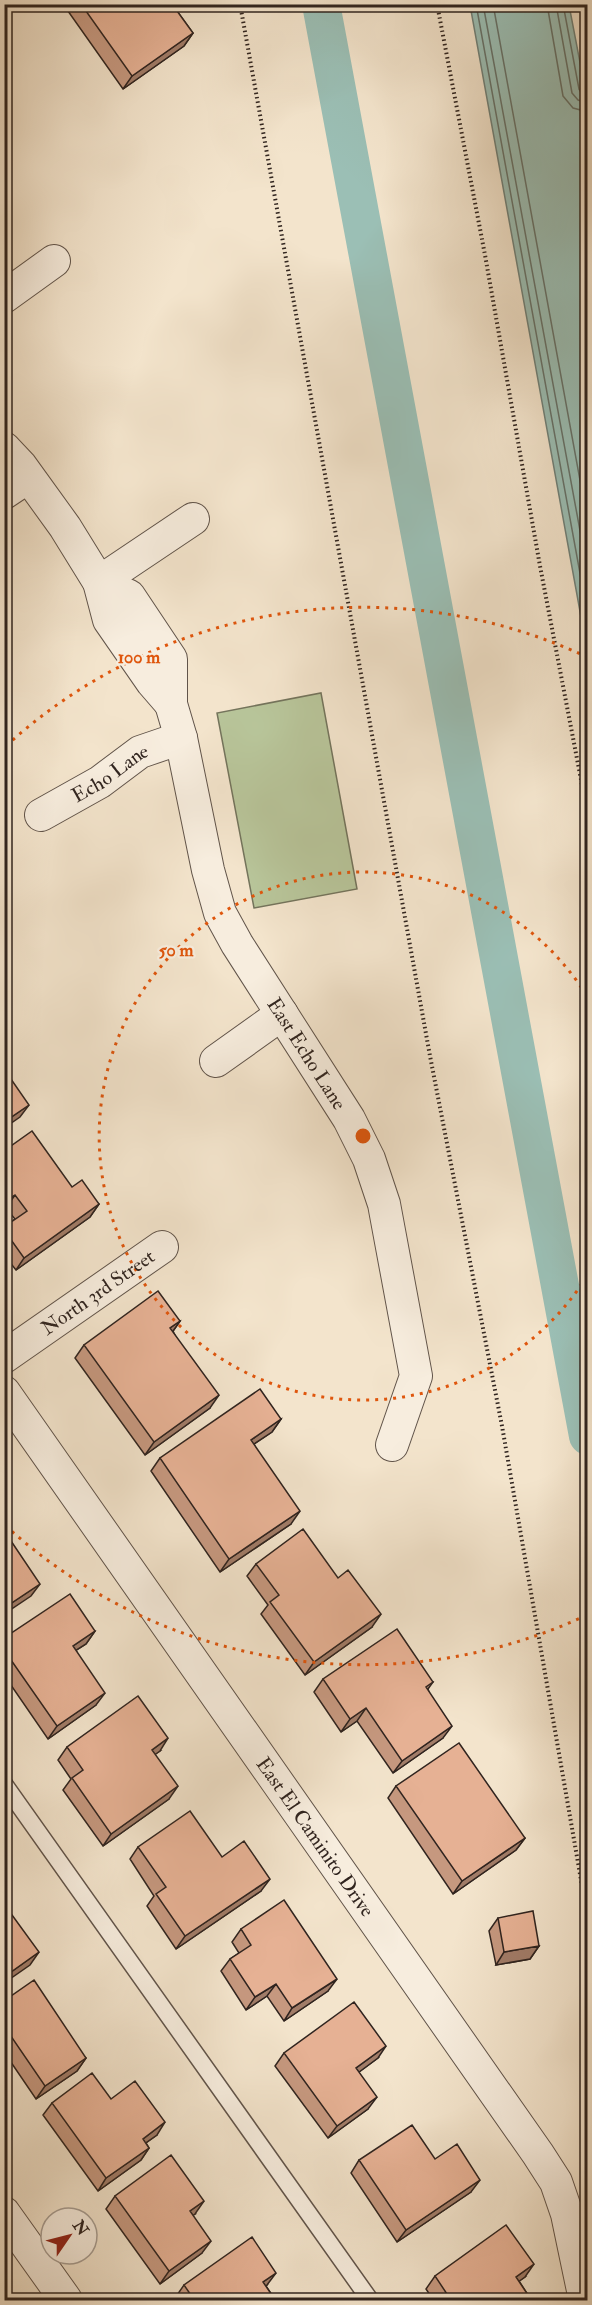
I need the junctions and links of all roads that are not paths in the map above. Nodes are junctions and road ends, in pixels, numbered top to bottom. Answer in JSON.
{"nodes":[{"id":1,"x":54,"y":261,"type":"dead end"},
{"id":2,"x":4,"y":297,"type":"edge"},
{"id":3,"x":4,"y":448,"type":"edge"},
{"id":4,"x":16,"y":485,"type":"edge"},
{"id":5,"x":193,"y":519,"type":"dead end"},
{"id":6,"x":99,"y":582,"type":"junction"},
{"id":7,"x":181,"y":738,"type":"junction"},
{"id":8,"x":41,"y":815,"type":"dead end"},
{"id":9,"x":282,"y":1014,"type":"junction"},
{"id":10,"x":216,"y":1061,"type":"dead end"},
{"id":11,"x":162,"y":1247,"type":"dead end"},
{"id":12,"x":4,"y":1357,"type":"edge"},
{"id":13,"x":4,"y":1392,"type":"edge"},
{"id":14,"x":392,"y":1444,"type":"dead end"},
{"id":15,"x":4,"y":1784,"type":"edge"},
{"id":16,"x":4,"y":2213,"type":"edge"},
{"id":17,"x":66,"y":2301,"type":"edge"},
{"id":18,"x":370,"y":2301,"type":"edge"},
{"id":19,"x":585,"y":2301,"type":"edge"}],
"edges":[{"from":1,"to":2,"type":"street"},
{"from":3,"to":4,"type":"street","name":"East Echo Lane"},
{"from":4,"to":6,"type":"street","name":"East Echo Lane"},
{"from":5,"to":6,"type":"street"},
{"from":6,"to":7,"type":"street","name":"East Echo Lane"},
{"from":7,"to":8,"type":"street","name":"Echo Lane"},
{"from":7,"to":9,"type":"street","name":"East Echo Lane"},
{"from":9,"to":10,"type":"street"},
{"from":9,"to":14,"type":"street","name":"East Echo Lane"},
{"from":11,"to":12,"type":"street","name":"North 3rd Street"},
{"from":13,"to":19,"type":"street","name":"East El Caminito Drive"},
{"from":15,"to":18,"type":"lane"},
{"from":16,"to":17,"type":"street"}]}
